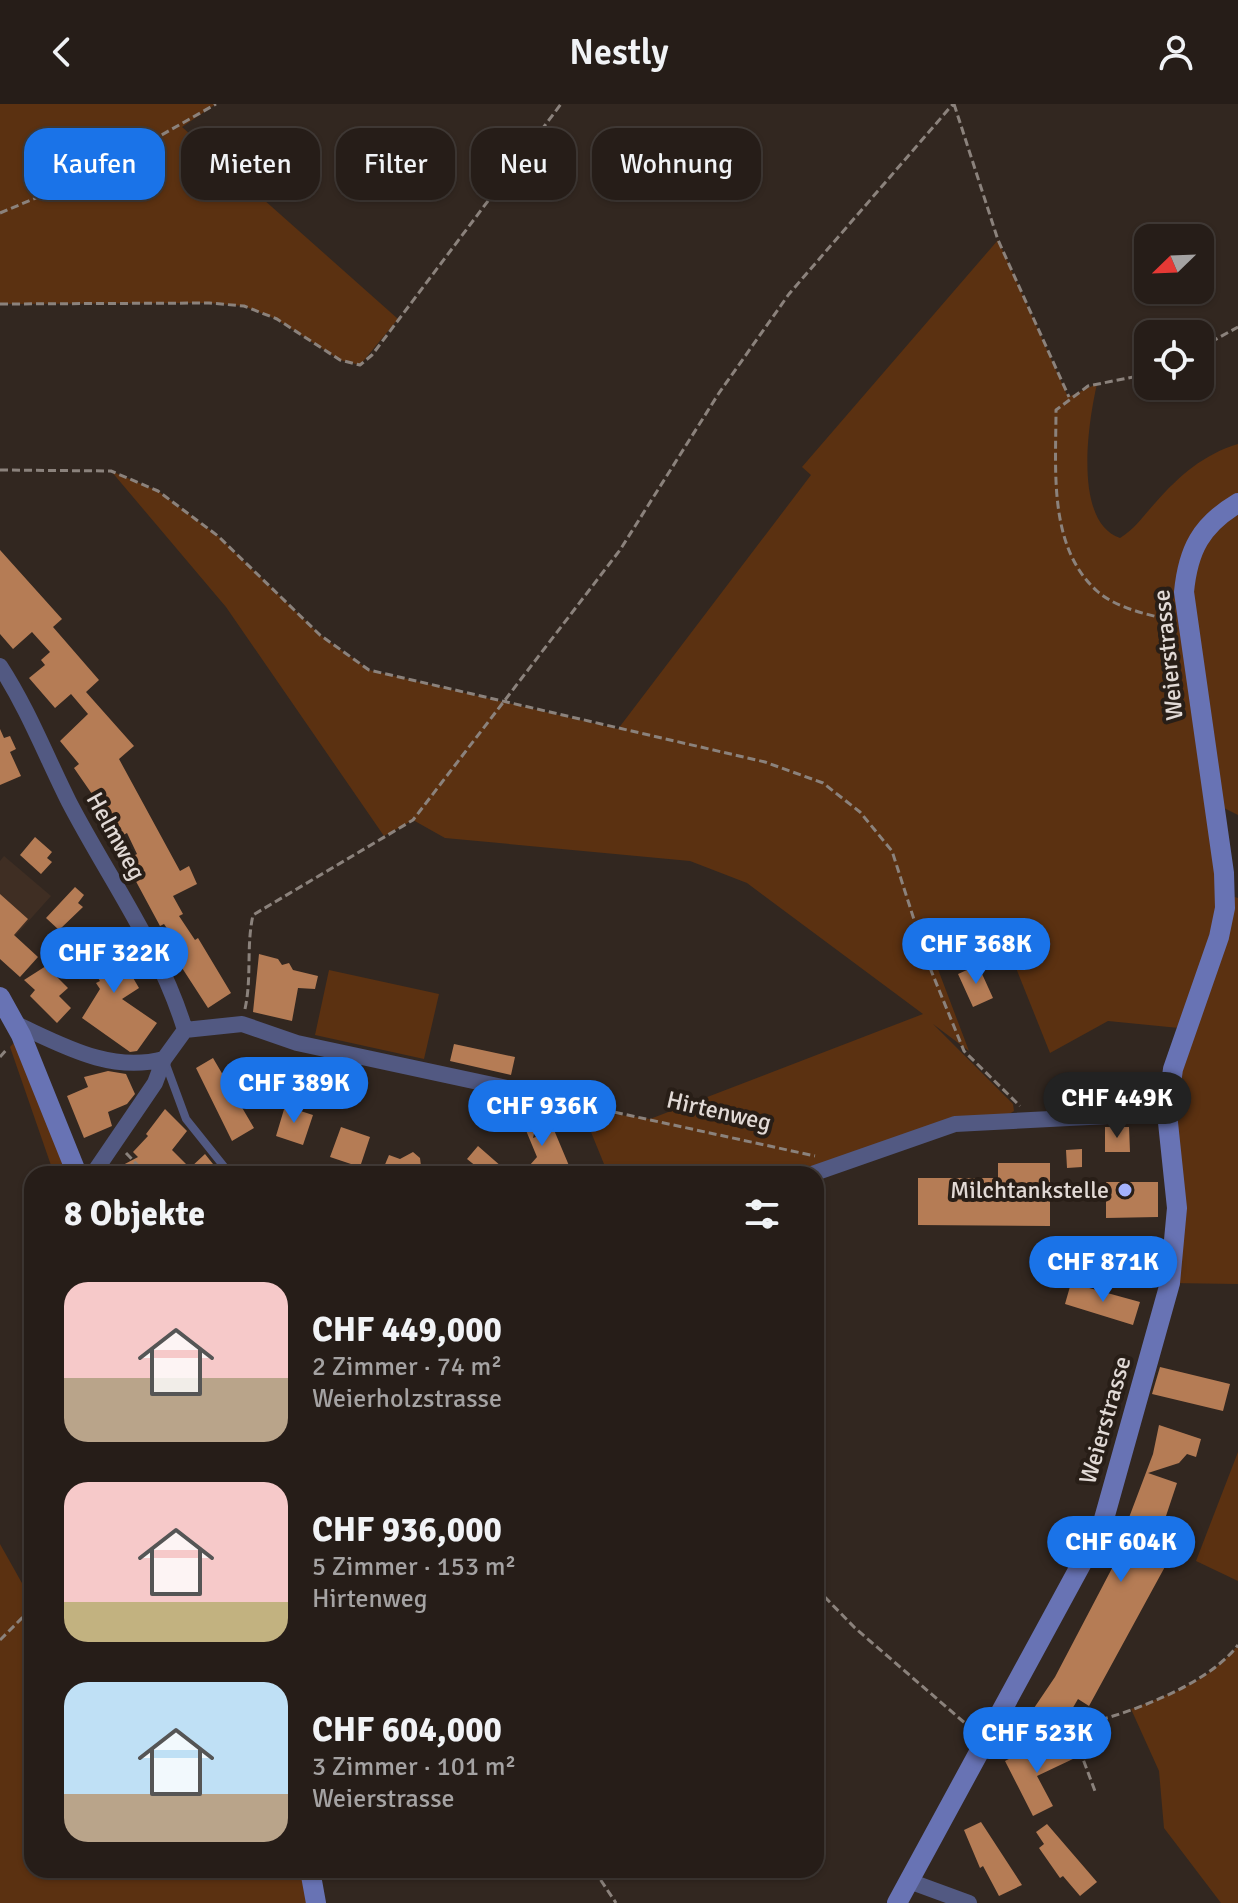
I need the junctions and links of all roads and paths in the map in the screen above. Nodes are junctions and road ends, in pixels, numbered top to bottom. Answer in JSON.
{"nodes":[{"id":1,"x":216,"y":104,"type":"edge"},
{"id":2,"x":561,"y":104,"type":"edge"},
{"id":3,"x":954,"y":104,"type":"edge"},
{"id":4,"x":0,"y":213,"type":"edge"},
{"id":5,"x":0,"y":304,"type":"edge"},
{"id":6,"x":1238,"y":327,"type":"edge"},
{"id":7,"x":1214,"y":340,"type":"edge"},
{"id":8,"x":1134,"y":377,"type":"edge"},
{"id":9,"x":1069,"y":397,"type":"junction"},
{"id":10,"x":0,"y":470,"type":"edge"},
{"id":11,"x":1238,"y":503,"type":"edge"},
{"id":12,"x":1188,"y":624,"type":"junction"},
{"id":13,"x":0,"y":666,"type":"edge"},
{"id":14,"x":503,"y":703,"type":"junction"},
{"id":15,"x":0,"y":997,"type":"edge"},
{"id":16,"x":16,"y":1024,"type":"junction"},
{"id":17,"x":242,"y":1024,"type":"junction"},
{"id":18,"x":185,"y":1030,"type":"junction"},
{"id":19,"x":164,"y":1059,"type":"junction"},
{"id":20,"x":553,"y":1098,"type":"joint"},
{"id":21,"x":1167,"y":1113,"type":"junction"},
{"id":22,"x":1034,"y":1120,"type":"junction"},
{"id":23,"x":116,"y":1141,"type":"junction"},
{"id":24,"x":818,"y":1157,"type":"dead end"},
{"id":25,"x":74,"y":1166,"type":"edge"},
{"id":26,"x":99,"y":1166,"type":"edge"},
{"id":27,"x":139,"y":1166,"type":"edge"},
{"id":28,"x":224,"y":1166,"type":"edge"},
{"id":29,"x":824,"y":1170,"type":"edge"},
{"id":30,"x":824,"y":1596,"type":"edge"},
{"id":31,"x":24,"y":1616,"type":"edge"},
{"id":32,"x":0,"y":1640,"type":"edge"},
{"id":33,"x":1238,"y":1645,"type":"edge"},
{"id":34,"x":1071,"y":1726,"type":"junction"},
{"id":35,"x":984,"y":1739,"type":"junction"},
{"id":36,"x":1095,"y":1791,"type":"dead end"},
{"id":37,"x":311,"y":1878,"type":"edge"},
{"id":38,"x":599,"y":1878,"type":"edge"},
{"id":39,"x":909,"y":1881,"type":"junction"},
{"id":40,"x":316,"y":1903,"type":"edge"},
{"id":41,"x":616,"y":1903,"type":"edge"},
{"id":42,"x":897,"y":1903,"type":"edge"},
{"id":43,"x":969,"y":1903,"type":"edge"}],
"edges":[{"from":1,"to":4,"type":"path"},
{"from":2,"to":5,"type":"path"},
{"from":3,"to":9,"type":"path"},
{"from":3,"to":14,"type":"path"},
{"from":6,"to":7,"type":"path"},
{"from":8,"to":9,"type":"path"},
{"from":9,"to":12,"type":"path"},
{"from":10,"to":14,"type":"path"},
{"from":11,"to":12,"type":"street","name":"Weierstrasse"},
{"from":12,"to":21,"type":"street","name":"Weierstrasse"},
{"from":13,"to":18,"type":"street","name":"Helmweg"},
{"from":14,"to":17,"type":"path"},
{"from":14,"to":22,"type":"path"},
{"from":15,"to":16,"type":"street"},
{"from":16,"to":19,"type":"street"},
{"from":16,"to":25,"type":"street"},
{"from":17,"to":18,"type":"street"},
{"from":17,"to":20,"type":"street"},
{"from":18,"to":19,"type":"street"},
{"from":19,"to":23,"type":"street"},
{"from":19,"to":28,"type":"lane"},
{"from":20,"to":24,"type":"path","name":"Hirtenweg"},
{"from":21,"to":22,"type":"street"},
{"from":21,"to":35,"type":"street","name":"Weierstrasse"},
{"from":22,"to":29,"type":"street"},
{"from":23,"to":26,"type":"street"},
{"from":23,"to":27,"type":"path"},
{"from":30,"to":35,"type":"path"},
{"from":31,"to":32,"type":"path"},
{"from":33,"to":34,"type":"path"},
{"from":34,"to":35,"type":"path"},
{"from":34,"to":36,"type":"path"},
{"from":35,"to":39,"type":"street","name":"Weierstrasse"},
{"from":37,"to":40,"type":"street"},
{"from":38,"to":41,"type":"path"},
{"from":39,"to":42,"type":"street","name":"Weierstrasse"},
{"from":39,"to":43,"type":"street"}]}
